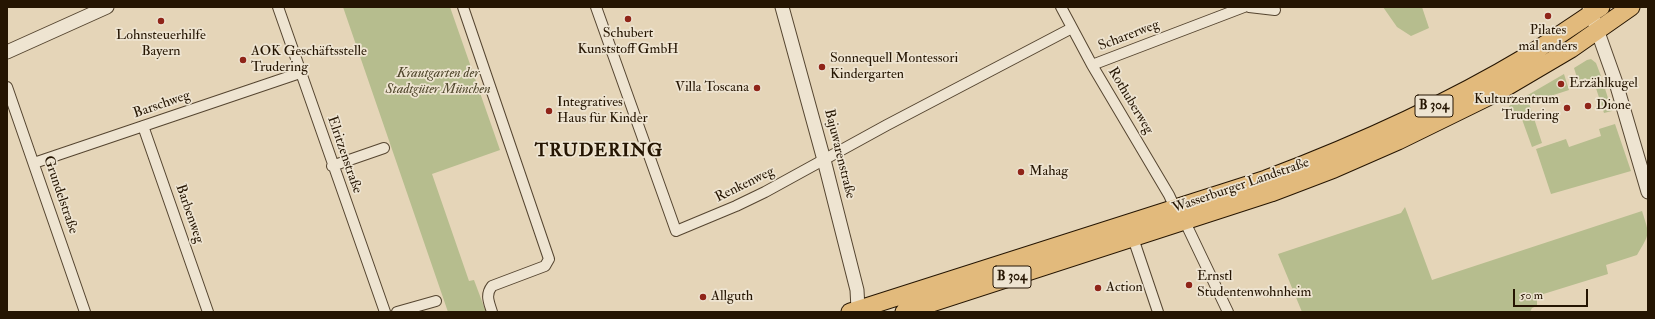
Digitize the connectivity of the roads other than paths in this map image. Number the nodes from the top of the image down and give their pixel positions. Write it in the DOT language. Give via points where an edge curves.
graph roads {
  1 [pos="107,7"];
  2 [pos="278,7"];
  3 [pos="462,7"];
  4 [pos="596,7"];
  5 [pos="782,7"];
  6 [pos="1061,7"];
  7 [pos="1244,7"];
  8 [pos="1249,7"];
  9 [pos="1631,7"];
  10 [pos="1594,9"];
  11 [pos="1275,10"];
  12 [pos="1072,28"];
  13 [pos="1597,31"];
  14 [pos="7,52"];
  15 [pos="1092,65"];
  16 [pos="300,73"];
  17 [pos="7,88"];
  18 [pos="144,126"];
  19 [pos="384,148"];
  20 [pos="824,160"];
  21 [pos="1644,162"];
  22 [pos="34,163"];
  23 [pos="332,166"];
  24 [pos="1648,192"];
  25 [pos="1180,215"];
  26 [pos="1133,238"];
  27 [pos="436,301"];
  28 [pos="854,311"];
  29 [pos="85,312"];
  30 [pos="208,312"];
  31 [pos="385,312"];
  32 [pos="397,312"];
  33 [pos="492,312"];
  34 [pos="904,312"];
  35 [pos="1158,312"];
  36 [pos="1228,312"];
  1 -- 14 [label="street"];
  2 -- 16 [label="street, Elritzenstraße"];
  3 -- 33 [label="street" via="549,259 545,266 492,286 488,291"];
  4 -- 20 [label="street, Renkenweg" via="676,231 742,203"];
  5 -- 20 [label="street, Bajuwarenstraße"];
  6 -- 12 [label="street, Rothuberweg"];
  7 -- 15 [label="street, Scharerweg"];
  8 -- 11 [label="street"];
  9 -- 13 [label="main road, Wasserburger Landstraße / B 304"];
  10 -- 13 [label="street"];
  10 -- 25 [label="main road, Wasserburger Landstraße / B 304" via="1526,56 1451,98 1332,154"];
  12 -- 15 [label="street, Rothuberweg"];
  12 -- 20 [label="street, Renkenweg"];
  13 -- 21 [label="street"];
  13 -- 25 [label="main road, Wasserburger Landstraße / B 304" via="1498,92 1398,141 1271,193"];
  15 -- 25 [label="street, Rothuberweg"];
  16 -- 18 [label="street, Barschweg"];
  16 -- 23 [label="street, Elritzenstraße"];
  17 -- 22 [label="street, Grundelstraße"];
  18 -- 22 [label="street, Barschweg"];
  18 -- 30 [label="street, Barbenweg"];
  19 -- 23 [label="street"];
  20 -- 28 [label="street, Bajuwarenstraße" via="857,290"];
  21 -- 24 [label="street"];
  22 -- 29 [label="street, Grundelstraße"];
  23 -- 31 [label="street, Elritzenstraße"];
  25 -- 26 [label="main road, Wasserburger Landstraße / B 304"];
  25 -- 28 [label="main road, Wasserburger Landstraße / B 304"];
  25 -- 36 [label="street, Rothuberweg"];
  26 -- 34 [label="main road, Wasserburger Landstraße / B 304"];
  26 -- 35 [label="street"];
  27 -- 32 [label="street"];
}
